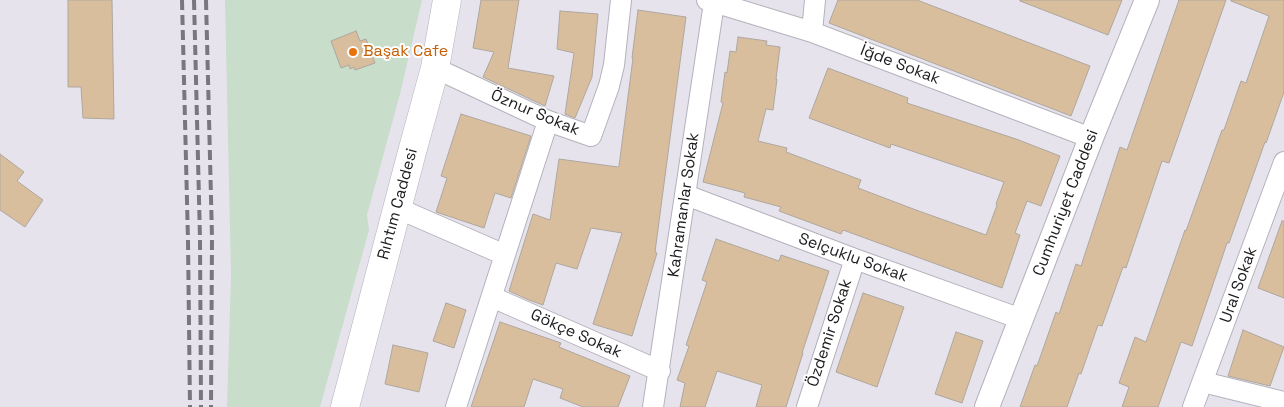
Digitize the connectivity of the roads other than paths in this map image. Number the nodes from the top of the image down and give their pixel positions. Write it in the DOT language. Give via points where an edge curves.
graph roads {
  1 [pos="431,0"];
  2 [pos="447,0"];
  3 [pos="621,0"];
  4 [pos="815,0"];
  5 [pos="1147,0"];
  6 [pos="711,2"];
  7 [pos="812,32"];
  8 [pos="435,68"];
  9 [pos="548,121"];
  10 [pos="1092,138"];
  11 [pos="1284,162"];
  12 [pos="686,195"];
  13 [pos="397,208"];
  14 [pos="505,256"];
  15 [pos="855,259"];
  16 [pos="492,297"];
  17 [pos="1021,319"];
  18 [pos="660,371"];
  19 [pos="1203,382"];
  20 [pos="1284,402"];
  21 [pos="332,407"];
  22 [pos="345,407"];
  23 [pos="456,407"];
  24 [pos="654,407"];
  25 [pos="807,407"];
  26 [pos="988,407"];
  27 [pos="1193,407"];
  1 -- 21 [label="main road, Rıhtım Caddesi" via="421,63"];
  2 -- 8 [label="main road, Rıhtım Caddesi"];
  3 -- 9 [label="street, Öznur Sokak" via="614,65 591,136"];
  4 -- 7 [label="street"];
  5 -- 10 [label="street, Cumhuriyet Caddesi"];
  6 -- 7 [label="street, İğde Sokak"];
  6 -- 12 [label="street, Kahramanlar Sokak"];
  7 -- 10 [label="street, İğde Sokak"];
  8 -- 9 [label="street, Öznur Sokak"];
  8 -- 13 [label="main road, Rıhtım Caddesi"];
  9 -- 14 [label="street"];
  10 -- 17 [label="street, Cumhuriyet Caddesi"];
  11 -- 19 [label="street, Ural Sokak"];
  12 -- 15 [label="street, Selçuklu Sokak"];
  12 -- 18 [label="street, Kahramanlar Sokak"];
  13 -- 14 [label="street"];
  13 -- 22 [label="main road, Rıhtım Caddesi"];
  14 -- 16 [label="street"];
  15 -- 17 [label="street, Selçuklu Sokak"];
  15 -- 25 [label="street, Özdemir Sokak"];
  16 -- 18 [label="street, Gökçe Sokak"];
  16 -- 23 [label="street"];
  17 -- 26 [label="street, Cumhuriyet Caddesi"];
  18 -- 24 [label="street, Kahramanlar Sokak"];
  19 -- 20 [label="street"];
  19 -- 27 [label="street, Ural Sokak"];
}
